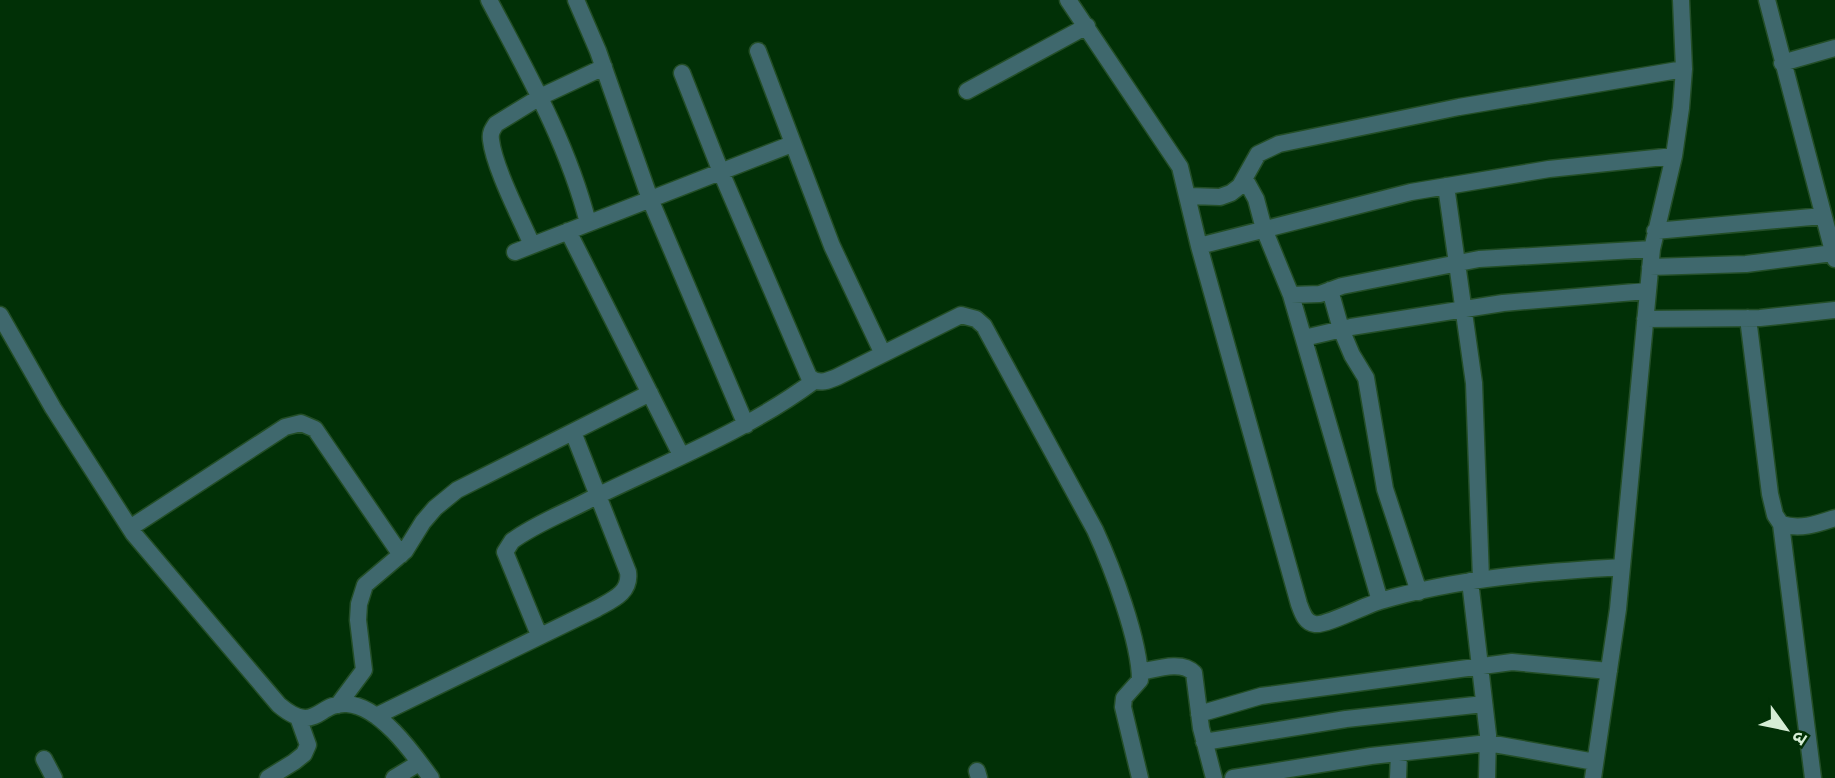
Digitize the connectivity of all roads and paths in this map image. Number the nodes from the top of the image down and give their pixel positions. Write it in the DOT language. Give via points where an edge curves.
graph roads {
  1 [pos="489,0"];
  2 [pos="576,0"];
  3 [pos="1068,0"];
  4 [pos="1681,0"];
  5 [pos="1767,0"];
  6 [pos="1087,26"];
  7 [pos="1835,48"];
  8 [pos="758,51"];
  9 [pos="1782,63"];
  10 [pos="604,67"];
  11 [pos="1684,69"];
  12 [pos="682,73"];
  13 [pos="967,91"];
  14 [pos="540,97"];
  15 [pos="792,144"];
  16 [pos="1674,156"];
  17 [pos="721,172"];
  18 [pos="1245,179"];
  19 [pos="1446,186"];
  20 [pos="1189,197"];
  21 [pos="650,199"];
  22 [pos="1823,216"];
  23 [pos="588,223"];
  24 [pos="1264,229"];
  25 [pos="568,231"];
  26 [pos="1655,231"];
  27 [pos="532,245"];
  28 [pos="1199,246"];
  29 [pos="1652,248"];
  30 [pos="514,251"];
  31 [pos="1834,256"];
  32 [pos="1457,263"];
  33 [pos="1650,267"];
  34 [pos="1331,290"];
  35 [pos="1647,292"];
  36 [pos="1292,295"];
  37 [pos="1464,310"];
  38 [pos="1835,310"];
  39 [pos="0,315"];
  40 [pos="1748,318"];
  41 [pos="1645,319"];
  42 [pos="1341,329"];
  43 [pos="1304,338"];
  44 [pos="883,354"];
  45 [pos="814,381"];
  46 [pos="650,393"];
  47 [pos="746,425"];
  48 [pos="573,432"];
  49 [pos="681,455"];
  50 [pos="598,496"];
  51 [pos="1835,518"];
  52 [pos="1781,524"];
  53 [pos="130,528"];
  54 [pos="401,555"];
  55 [pos="1622,567"];
  56 [pos="1476,580"];
  57 [pos="1419,592"];
  58 [pos="1380,601"];
  59 [pos="538,635"];
  60 [pos="1479,667"];
  61 [pos="1609,671"];
  62 [pos="1140,672"];
  63 [pos="1484,704"];
  64 [pos="338,705"];
  65 [pos="1199,715"];
  66 [pos="376,716"];
  67 [pos="298,717"];
  68 [pos="1204,742"];
  69 [pos="1488,743"];
  70 [pos="1399,753"];
  71 [pos="44,759"];
  72 [pos="419,763"];
  73 [pos="1594,770"];
  74 [pos="1317,771"];
  75 [pos="1269,775"];
  76 [pos="54,778"];
  77 [pos="268,778"];
  78 [pos="394,778"];
  79 [pos="431,778"];
  80 [pos="1140,778"];
  81 [pos="1214,778"];
  82 [pos="1233,778"];
  83 [pos="1398,778"];
  84 [pos="1487,778"];
  85 [pos="1812,778"];
  1 -- 14 [label="street"];
  2 -- 10 [label="street"];
  3 -- 6 [label="street"];
  4 -- 11 [label="street"];
  5 -- 9 [label="street"];
  6 -- 13 [label="street"];
  6 -- 20 [label="street" via="1180,167"];
  7 -- 9 [label="street"];
  8 -- 15 [label="street"];
  9 -- 22 [label="street"];
  10 -- 14 [label="street"];
  10 -- 21 [label="street"];
  11 -- 16 [label="street"];
  11 -- 18 [label="street" via="1459,107 1279,144 1258,154"];
  12 -- 17 [label="street"];
  14 -- 23 [label="street"];
  14 -- 27 [label="street" via="496,124 491,137"];
  15 -- 17 [label="street"];
  15 -- 44 [label="street" via="831,246"];
  16 -- 19 [label="street"];
  16 -- 26 [label="street"];
  17 -- 21 [label="street"];
  17 -- 45 [label="street"];
  18 -- 20 [label="street" via="1220,197"];
  18 -- 24 [label="street"];
  19 -- 24 [label="street"];
  19 -- 32 [label="street"];
  20 -- 28 [label="street"];
  21 -- 23 [label="street"];
  21 -- 47 [label="street"];
  22 -- 26 [label="street"];
  22 -- 31 [label="street"];
  23 -- 25 [label="street"];
  24 -- 28 [label="street"];
  24 -- 36 [label="street"];
  25 -- 27 [label="street"];
  25 -- 46 [label="street"];
  26 -- 29 [label="street"];
  27 -- 30 [label="street"];
  28 -- 58 [label="street" via="1302,614 1315,624 1325,623"];
  29 -- 32 [label="street"];
  29 -- 33 [label="street"];
  31 -- 33 [label="street"];
  32 -- 34 [label="street"];
  32 -- 37 [label="street"];
  33 -- 35 [label="street"];
  34 -- 36 [label="street"];
  34 -- 42 [label="street"];
  35 -- 37 [label="street"];
  35 -- 41 [label="street"];
  36 -- 43 [label="street"];
  37 -- 42 [label="street"];
  37 -- 56 [label="street" via="1474,383"];
  38 -- 40 [label="street"];
  39 -- 53 [label="street"];
  40 -- 41 [label="street"];
  40 -- 52 [label="street" via="1770,494"];
  41 -- 55 [label="street"];
  42 -- 43 [label="street"];
  42 -- 57 [label="street" via="1366,378 1385,489"];
  43 -- 58 [label="street"];
  44 -- 45 [label="street" via="837,377"];
  44 -- 62 [label="street" via="961,315 984,326 1102,546"];
  45 -- 47 [label="street"];
  46 -- 48 [label="street"];
  46 -- 49 [label="street"];
  47 -- 49 [label="street"];
  48 -- 50 [label="street"];
  48 -- 54 [label="street" via="457,489 423,522"];
  49 -- 50 [label="street"];
  50 -- 59 [label="street" via="629,582 611,600"];
  50 -- 59 [label="street" via="521,534 507,546 508,562"];
  51 -- 52 [label="street" via="1793,528"];
  52 -- 85 [label="street"];
  53 -- 54 [label="street" via="285,427 301,423 314,429"];
  53 -- 67 [label="street" via="271,697"];
  54 -- 64 [label="street" via="365,585 358,620 364,670"];
  55 -- 56 [label="street"];
  55 -- 61 [label="street"];
  56 -- 57 [label="street"];
  56 -- 60 [label="street"];
  57 -- 58 [label="street"];
  59 -- 66 [label="street"];
  60 -- 61 [label="street" via="1524,662"];
  60 -- 63 [label="street"];
  60 -- 65 [label="street" via="1261,695"];
  61 -- 73 [label="street"];
  62 -- 65 [label="street" via="1180,666 1191,669"];
  62 -- 80 [label="street" via="1123,707"];
  63 -- 68 [label="street" via="1369,716"];
  63 -- 69 [label="street"];
  64 -- 66 [label="street" via="355,705"];
  64 -- 67 [label="street" via="317,717"];
  65 -- 68 [label="street"];
  66 -- 72 [label="street"];
  67 -- 77 [label="street" via="308,745 304,754"];
  68 -- 81 [label="street"];
  69 -- 70 [label="street"];
  69 -- 73 [label="street"];
  69 -- 84 [label="street"];
  70 -- 74 [label="street"];
  70 -- 83 [label="street"];
  71 -- 76 [label="street"];
  72 -- 78 [label="street"];
  72 -- 79 [label="street"];
  74 -- 75 [label="street"];
  75 -- 82 [label="street"];
}
